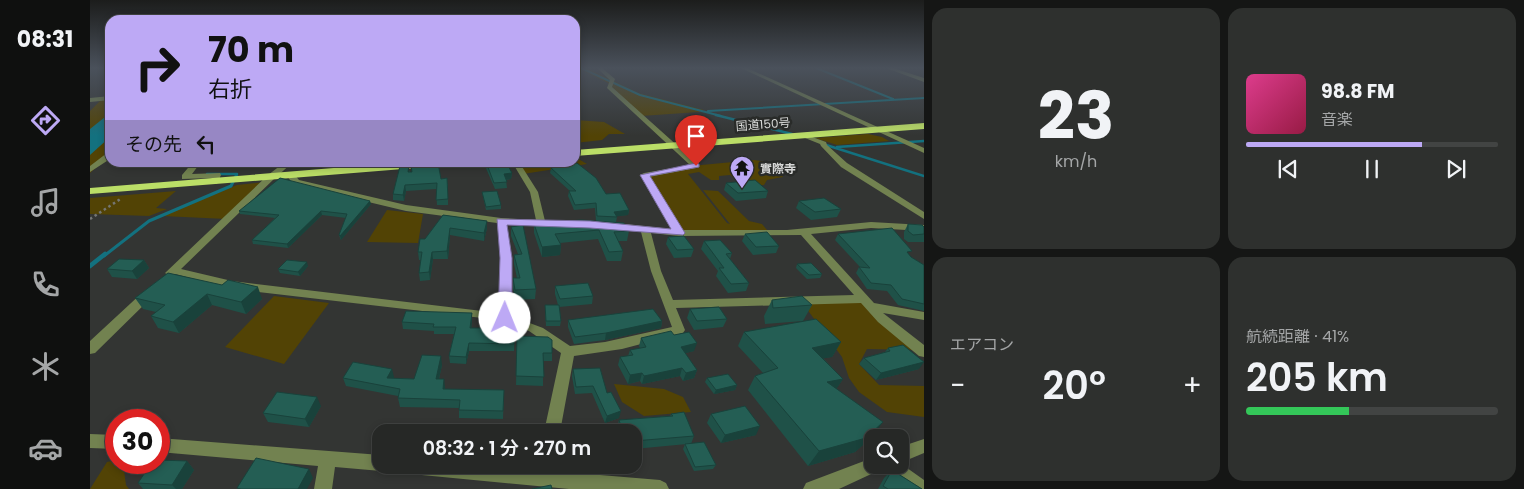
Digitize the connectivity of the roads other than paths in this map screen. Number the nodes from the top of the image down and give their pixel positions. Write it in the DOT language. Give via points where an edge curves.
graph roads {
  1 [pos="614,91"];
  2 [pos="792,91"];
  3 [pos="105,99"];
  4 [pos="90,100"];
  5 [pos="924,126"];
  6 [pos="875,129"];
  7 [pos="802,135"];
  8 [pos="673,145"];
  9 [pos="924,152"];
  10 [pos="580,153"];
  11 [pos="105,159"];
  12 [pos="194,167"];
  13 [pos="283,167"];
  14 [pos="395,167"];
  15 [pos="518,167"];
  16 [pos="90,170"];
  17 [pos="291,176"];
  18 [pos="270,177"];
  19 [pos="214,182"];
  20 [pos="90,191"];
  21 [pos="924,216"];
  22 [pos="501,221"];
  23 [pos="541,223"];
  24 [pos="570,224"];
  25 [pos="608,226"];
  26 [pos="924,228"];
  27 [pos="646,229"];
  28 [pos="804,232"];
  29 [pos="679,233"];
  30 [pos="173,270"];
  31 [pos="867,302"];
  32 [pos="669,304"];
  33 [pos="924,316"];
  34 [pos="505,318"];
  35 [pos="90,349"];
  36 [pos="568,351"];
  37 [pos="924,352"];
  38 [pos="554,424"];
  39 [pos="90,441"];
  40 [pos="105,442"];
  41 [pos="170,446"];
  42 [pos="924,446"];
  43 [pos="909,452"];
  44 [pos="328,458"];
  45 [pos="372,462"];
  46 [pos="864,470"];
  47 [pos="558,474"];
  48 [pos="901,474"];
  49 [pos="323,489"];
  50 [pos="660,489"];
  51 [pos="812,489"];
  52 [pos="922,489"];
  1 -- 8 [label="street"];
  2 -- 6 [label="street"];
  3 -- 4 [label="street"];
  5 -- 6 [label="highway, 国道150号"];
  6 -- 7 [label="highway, 国道150号"];
  6 -- 9 [label="street"];
  7 -- 8 [label="highway, 国道150号"];
  7 -- 21 [label="street" via="824,143 822,145 844,165"];
  8 -- 10 [label="highway, 国道150号"];
  8 -- 29 [label="street" via="696,166 644,175"];
  11 -- 16 [label="street"];
  12 -- 19 [label="street" via="185,177 216,175"];
  13 -- 18 [label="street"];
  14 -- 17 [label="highway"];
  15 -- 23 [label="street" via="534,192"];
  17 -- 18 [label="highway"];
  17 -- 22 [label="street" via="296,182 406,208"];
  18 -- 19 [label="highway"];
  18 -- 30 [label="street"];
  19 -- 20 [label="highway"];
  22 -- 23 [label="street"];
  22 -- 34 [label="street" via="506,258"];
  23 -- 24 [label="street"];
  25 -- 27 [label="street"];
  26 -- 28 [label="street" via="871,225"];
  27 -- 29 [label="street"];
  27 -- 32 [label="street" via="656,271"];
  28 -- 29 [label="street"];
  28 -- 31 [label="street"];
  30 -- 34 [label="street" via="232,285"];
  30 -- 35 [label="street"];
  31 -- 32 [label="street"];
  31 -- 33 [label="street"];
  31 -- 37 [label="street" via="882,319"];
  32 -- 36 [label="street" via="679,330 647,339"];
  34 -- 36 [label="street" via="539,331"];
  36 -- 38 [label="street"];
  39 -- 40 [label="street"];
  41 -- 44 [label="street"];
  42 -- 43 [label="street"];
  44 -- 45 [label="street"];
  44 -- 49 [label="street"];
  46 -- 51 [label="street"];
  47 -- 50 [label="street"];
  48 -- 52 [label="street"];
}
